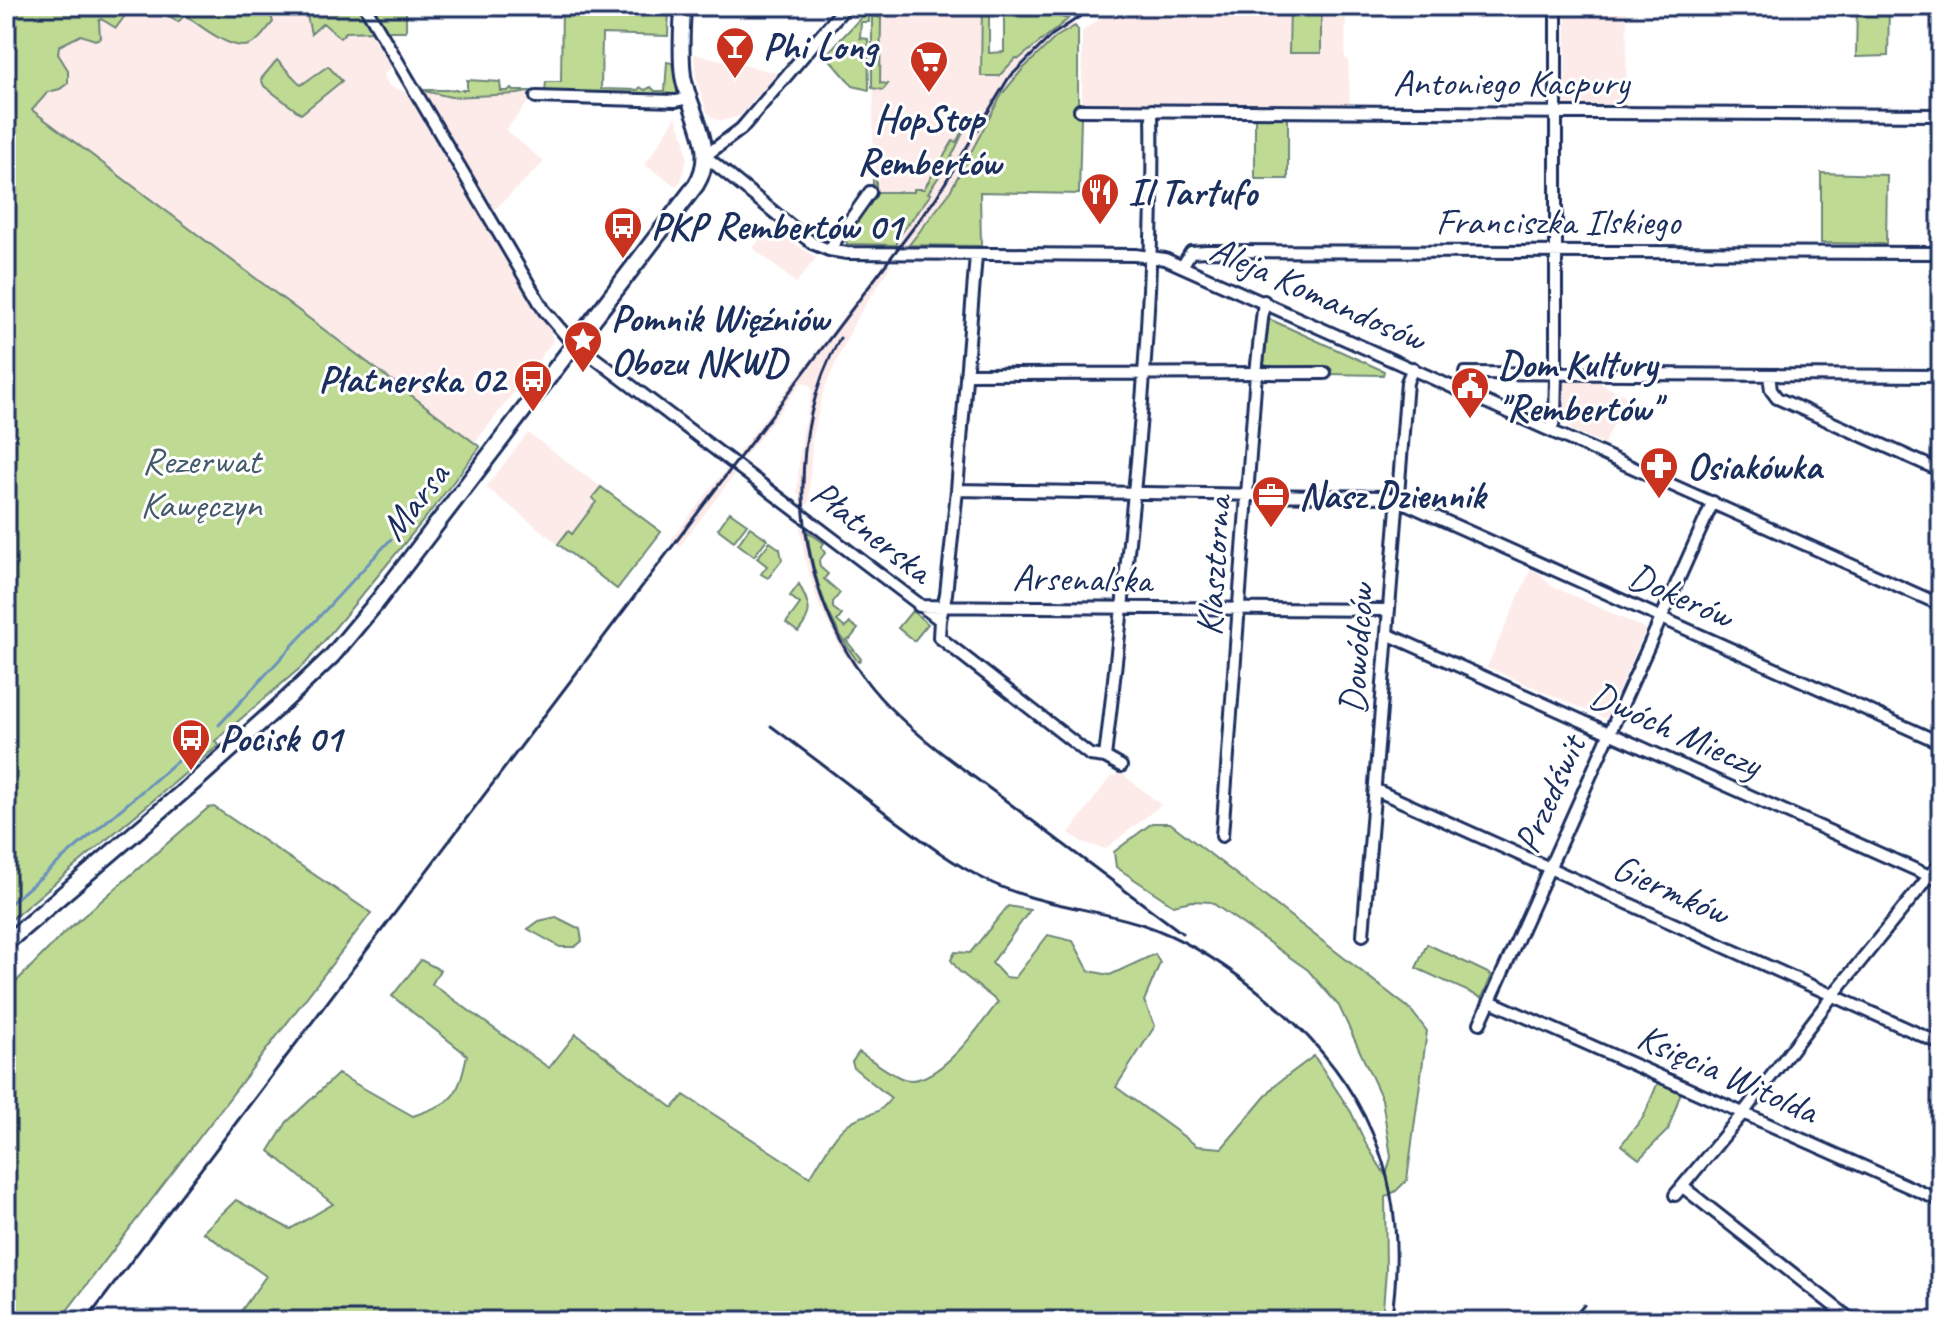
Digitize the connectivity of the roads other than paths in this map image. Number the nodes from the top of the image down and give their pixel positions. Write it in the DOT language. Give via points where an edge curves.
graph roads {
  1 [pos="365,6"];
  2 [pos="683,6"];
  3 [pos="846,6"];
  4 [pos="1556,6"];
  5 [pos="536,97"];
  6 [pos="689,98"];
  7 [pos="1080,110"];
  8 [pos="1152,110"];
  9 [pos="1555,112"];
  10 [pos="1941,115"];
  11 [pos="705,156"];
  12 [pos="870,192"];
  13 [pos="829,250"];
  14 [pos="1555,251"];
  15 [pos="1941,253"];
  16 [pos="976,255"];
  17 [pos="1150,257"];
  18 [pos="1183,265"];
  19 [pos="1264,301"];
  20 [pos="574,344"];
  21 [pos="1413,368"];
  22 [pos="1143,373"];
  23 [pos="1256,373"];
  24 [pos="1325,373"];
  25 [pos="1465,373"];
  26 [pos="966,374"];
  27 [pos="1556,374"];
  28 [pos="1769,375"];
  29 [pos="1941,376"];
  30 [pos="1551,430"];
  31 [pos="1941,471"];
  32 [pos="957,490"];
  33 [pos="1132,492"];
  34 [pos="1248,494"];
  35 [pos="1398,500"];
  36 [pos="1713,502"];
  37 [pos="944,605"];
  38 [pos="1941,605"];
  39 [pos="919,606"];
  40 [pos="1122,608"];
  41 [pos="1239,609"];
  42 [pos="1389,610"];
  43 [pos="1660,618"];
  44 [pos="940,620"];
  45 [pos="1387,634"];
  46 [pos="1608,732"];
  47 [pos="1941,743"];
  48 [pos="1105,757"];
  49 [pos="1121,766"];
  50 [pos="1376,790"];
  51 [pos="1222,836"];
  52 [pos="1941,862"];
  53 [pos="1549,867"];
  54 [pos="1929,876"];
  55 [pos="1941,881"];
  56 [pos="1363,935"];
  57 [pos="6,943"];
  58 [pos="1833,995"];
  59 [pos="1490,1001"];
  60 [pos="1480,1023"];
  61 [pos="1941,1044"];
  62 [pos="1744,1112"];
  63 [pos="1941,1201"];
  64 [pos="1853,1321"];
  1 -- 20 [label="street, Płatnerska" via="544,310"];
  2 -- 6 [label="main road" via="681,60"];
  3 -- 11 [label="street" via="741,129"];
  4 -- 9 [label="street"];
  5 -- 6 [label="street"];
  6 -- 11 [label="main road"];
  7 -- 8 [label="street, Antoniego Kacpury"];
  8 -- 9 [label="street, Antoniego Kacpury"];
  8 -- 17 [label="street"];
  9 -- 10 [label="street, Antoniego Kacpury"];
  9 -- 14 [label="street"];
  11 -- 13 [label="street" via="798,233"];
  11 -- 20 [label="main road, Marsa" via="696,185"];
  12 -- 13 [label="street"];
  13 -- 16 [label="street"];
  14 -- 15 [label="street, Franciszka Ilskiego"];
  14 -- 18 [label="street, Franciszka Ilskiego" via="1194,251"];
  14 -- 27 [label="street"];
  16 -- 17 [label="street"];
  16 -- 26 [label="street"];
  17 -- 18 [label="street, Aleja Komandosów"];
  17 -- 22 [label="street"];
  18 -- 19 [label="street, Aleja Komandosów"];
  19 -- 21 [label="street, Aleja Komandosów"];
  19 -- 23 [label="street, Klasztorna"];
  20 -- 39 [label="street, Płatnerska"];
  20 -- 57 [label="main road, Marsa" via="332,656"];
  21 -- 30 [label="street, Aleja Komandosów"];
  21 -- 35 [label="street, Dowódców" via="1407,382"];
  22 -- 23 [label="street"];
  22 -- 26 [label="street"];
  22 -- 33 [label="street"];
  23 -- 24 [label="street"];
  23 -- 34 [label="street, Klasztorna"];
  25 -- 27 [label="street"];
  26 -- 32 [label="street"];
  27 -- 28 [label="street"];
  27 -- 30 [label="street"];
  28 -- 29 [label="street"];
  28 -- 31 [label="street" via="1777,398"];
  30 -- 36 [label="street, Aleja Komandosów"];
  32 -- 33 [label="street, Dokerów"];
  32 -- 37 [label="street"];
  33 -- 34 [label="street, Dokerów"];
  33 -- 40 [label="street"];
  34 -- 35 [label="street, Dokerów"];
  34 -- 41 [label="street, Klasztorna"];
  35 -- 42 [label="street, Dowódców"];
  35 -- 43 [label="street, Dokerów"];
  36 -- 38 [label="street, Aleja Komandosów"];
  36 -- 43 [label="street, Przedświt"];
  37 -- 39 [label="street, Arsenalska"];
  37 -- 40 [label="street, Arsenalska"];
  37 -- 44 [label="street"];
  39 -- 44 [label="street, Płatnerska"];
  40 -- 41 [label="street, Arsenalska"];
  40 -- 48 [label="street"];
  41 -- 42 [label="street, Arsenalska"];
  41 -- 51 [label="street, Klasztorna"];
  42 -- 45 [label="street, Dowódców"];
  43 -- 46 [label="street, Przedświt"];
  43 -- 47 [label="street, Dokerów"];
  44 -- 48 [label="street, Płatnerska" via="940,639 1090,755"];
  45 -- 46 [label="street, Dwóch Mieczy"];
  45 -- 50 [label="street, Dowódców"];
  46 -- 53 [label="street, Przedświt"];
  46 -- 54 [label="street, Dwóch Mieczy"];
  48 -- 49 [label="street, Płatnerska"];
  50 -- 53 [label="street, Giermków"];
  50 -- 56 [label="street, Dowódców"];
  52 -- 54 [label="street"];
  53 -- 58 [label="street, Giermków"];
  53 -- 59 [label="street, Przedświt"];
  54 -- 55 [label="street, Dwóch Mieczy"];
  54 -- 58 [label="street"];
  58 -- 61 [label="street, Giermków"];
  58 -- 62 [label="street"];
  59 -- 60 [label="street, Przedświt"];
  59 -- 62 [label="street, Księcia Witolda"];
  62 -- 63 [label="street, Księcia Witolda"];
  62 -- 64 [label="street" via="1679,1191"];
}
